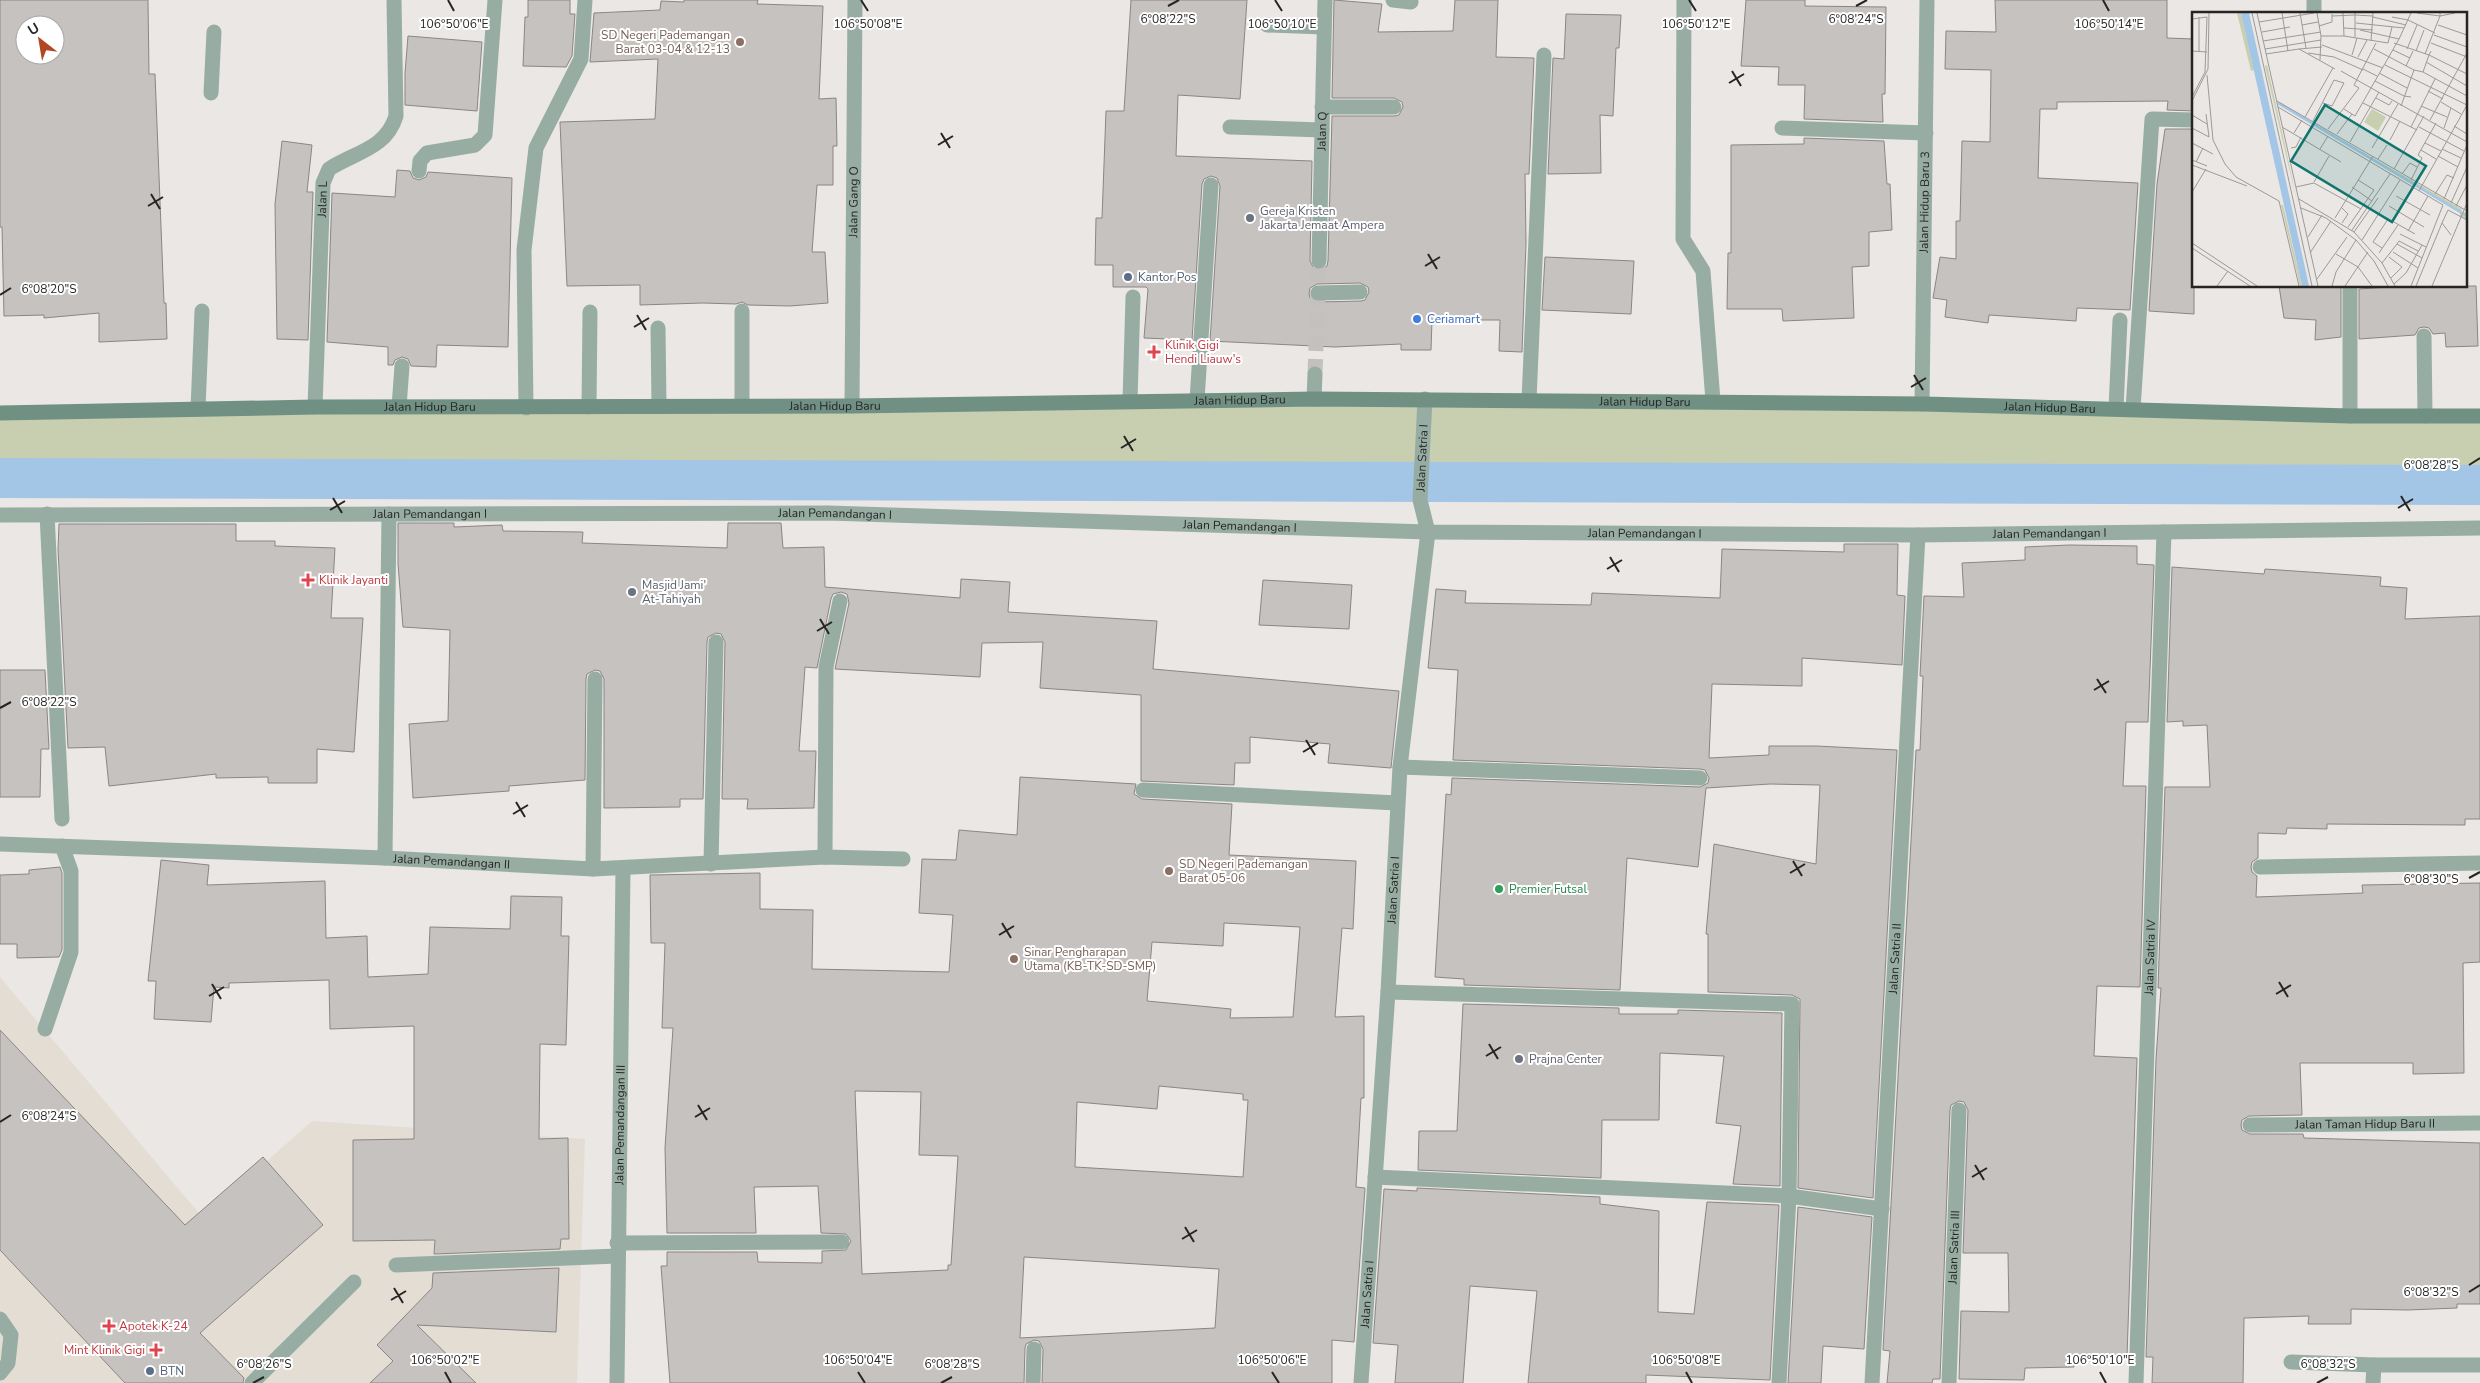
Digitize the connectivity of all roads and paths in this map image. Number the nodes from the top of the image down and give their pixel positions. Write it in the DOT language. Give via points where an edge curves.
graph roads {
  1 [pos="394,0"];
  2 [pos="495,0"];
  3 [pos="585,0"];
  4 [pos="855,0"];
  5 [pos="1325,0"];
  6 [pos="1393,0"];
  7 [pos="1684,0"];
  8 [pos="1927,0"];
  9 [pos="1411,2"];
  10 [pos="1267,25"];
  11 [pos="1324,27"];
  12 [pos="214,32"];
  13 [pos="1544,55"];
  14 [pos="211,93"];
  15 [pos="1322,107"];
  16 [pos="1394,107"];
  17 [pos="2192,120"];
  18 [pos="1230,127"];
  19 [pos="1782,128"];
  20 [pos="1322,130"];
  21 [pos="1926,132"];
  22 [pos="419,171"];
  23 [pos="1211,185"];
  24 [pos="1319,261"];
  25 [pos="2350,288"];
  26 [pos="1360,292"];
  27 [pos="1318,293"];
  28 [pos="1133,297"];
  29 [pos="202,311"];
  30 [pos="742,311"];
  31 [pos="590,312"];
  32 [pos="2120,320"];
  33 [pos="658,328"];
  34 [pos="2424,336"];
  35 [pos="402,366"];
  36 [pos="1316,374"];
  37 [pos="1314,399"];
  38 [pos="1197,400"];
  39 [pos="1529,400"];
  40 [pos="1130,401"];
  41 [pos="1713,401"];
  42 [pos="1425,403"];
  43 [pos="1922,404"];
  44 [pos="659,406"];
  45 [pos="742,406"];
  46 [pos="852,406"];
  47 [pos="315,407"];
  48 [pos="399,407"];
  49 [pos="589,407"];
  50 [pos="526,408"];
  51 [pos="2116,408"];
  52 [pos="198,409"];
  53 [pos="2133,409"];
  54 [pos="0,413"];
  55 [pos="2350,416"];
  56 [pos="2425,416"];
  57 [pos="2480,416"];
  58 [pos="47,514"];
  59 [pos="389,514"];
  60 [pos="0,515"];
  61 [pos="2480,528"];
  62 [pos="1428,532"];
  63 [pos="2164,532"];
  64 [pos="1918,535"];
  65 [pos="840,601"];
  66 [pos="716,642"];
  67 [pos="595,679"];
  68 [pos="1400,767"];
  69 [pos="1700,778"];
  70 [pos="1143,790"];
  71 [pos="1397,802"];
  72 [pos="62,819"];
  73 [pos="0,844"];
  74 [pos="62,846"];
  75 [pos="825,857"];
  76 [pos="385,858"];
  77 [pos="903,859"];
  78 [pos="711,864"];
  79 [pos="2480,864"];
  80 [pos="2260,867"];
  81 [pos="623,868"];
  82 [pos="593,870"];
  83 [pos="1388,992"];
  84 [pos="45,1029"];
  85 [pos="1959,1110"];
  86 [pos="2480,1123"];
  87 [pos="2250,1125"];
  88 [pos="1374,1177"];
  89 [pos="1789,1196"];
  90 [pos="1882,1209"];
  91 [pos="842,1242"];
  92 [pos="617,1250"];
  93 [pos="396,1266"];
  94 [pos="354,1282"];
  95 [pos="0,1319"];
  96 [pos="1034,1348"];
  97 [pos="2291,1362"];
  98 [pos="2374,1365"];
  99 [pos="2480,1365"];
  100 [pos="0,1373"];
  101 [pos="252,1383"];
  102 [pos="617,1383"];
  103 [pos="1033,1383"];
  104 [pos="1361,1383"];
  105 [pos="1779,1383"];
  106 [pos="1872,1383"];
  107 [pos="1950,1383"];
  108 [pos="2136,1383"];
  109 [pos="2373,1383"];
  1 -- 47 [label="street, Jalan L" via="396,116 392,129 381,142 329,169 323,183"];
  2 -- 22 [label="street" via="485,135 475,145 426,153 420,161"];
  3 -- 50 [label="street" via="581,59 536,148 524,250"];
  4 -- 46 [label="street, Jalan Gang O"];
  5 -- 11 [label="street, Jalan Q"];
  6 -- 9 [label="street"];
  7 -- 41 [label="street" via="1683,239 1703,271"];
  8 -- 21 [label="street, Jalan Hidup Baru 3"];
  10 -- 11 [label="street"];
  11 -- 15 [label="street, Jalan Q"];
  12 -- 14 [label="street"];
  13 -- 39 [label="street"];
  15 -- 16 [label="street"];
  15 -- 20 [label="street, Jalan Q"];
  17 -- 53 [label="street" via="2152,119"];
  18 -- 20 [label="street"];
  19 -- 21 [label="street"];
  20 -- 24 [label="street, Jalan Q"];
  21 -- 43 [label="street, Jalan Hidup Baru 3"];
  23 -- 38 [label="street"];
  25 -- 55 [label="street"];
  26 -- 27 [label="street"];
  28 -- 40 [label="street"];
  29 -- 52 [label="street"];
  30 -- 45 [label="street"];
  31 -- 49 [label="street"];
  32 -- 51 [label="street"];
  33 -- 44 [label="street"];
  34 -- 56 [label="street"];
  35 -- 48 [label="street"];
  36 -- 37 [label="street"];
  37 -- 38 [label="street, Jalan Hidup Baru"];
  37 -- 42 [label="street, Jalan Hidup Baru"];
  38 -- 40 [label="street, Jalan Hidup Baru"];
  39 -- 41 [label="street, Jalan Hidup Baru"];
  39 -- 42 [label="street, Jalan Hidup Baru"];
  40 -- 46 [label="street, Jalan Hidup Baru"];
  41 -- 43 [label="street, Jalan Hidup Baru"];
  42 -- 62 [label="street, Jalan Satria I" via="1420,500"];
  43 -- 51 [label="street, Jalan Hidup Baru"];
  44 -- 45 [label="street, Jalan Hidup Baru"];
  44 -- 49 [label="street, Jalan Hidup Baru"];
  45 -- 46 [label="street, Jalan Hidup Baru"];
  47 -- 48 [label="street, Jalan Hidup Baru"];
  47 -- 52 [label="street, Jalan Hidup Baru"];
  48 -- 50 [label="street, Jalan Hidup Baru"];
  49 -- 50 [label="street, Jalan Hidup Baru"];
  51 -- 53 [label="street, Jalan Hidup Baru"];
  52 -- 54 [label="street, Jalan Hidup Baru"];
  53 -- 55 [label="street, Jalan Hidup Baru"];
  55 -- 56 [label="street, Jalan Hidup Baru"];
  56 -- 57 [label="street, Jalan Hidup Baru"];
  58 -- 59 [label="street, Jalan Pemandangan I"];
  58 -- 60 [label="street, Jalan Pemandangan I"];
  58 -- 72 [label="street"];
  59 -- 62 [label="street, Jalan Pemandangan I" via="828,513"];
  59 -- 76 [label="street"];
  61 -- 63 [label="street, Jalan Pemandangan I"];
  62 -- 64 [label="street, Jalan Pemandangan I"];
  62 -- 68 [label="street, Jalan Satria I"];
  63 -- 64 [label="street, Jalan Pemandangan I"];
  63 -- 108 [label="street, Jalan Satria IV"];
  64 -- 90 [label="street, Jalan Satria II"];
  65 -- 75 [label="street" via="826,667"];
  66 -- 78 [label="street"];
  67 -- 82 [label="street"];
  68 -- 69 [label="street"];
  68 -- 71 [label="street, Jalan Satria I"];
  70 -- 71 [label="street"];
  71 -- 83 [label="street, Jalan Satria I"];
  73 -- 74 [label="street, Jalan Pemandangan II"];
  74 -- 76 [label="street, Jalan Pemandangan II"];
  74 -- 84 [label="street" via="71,871 71,952"];
  75 -- 77 [label="street, Jalan Pemandangan II"];
  75 -- 78 [label="street, Jalan Pemandangan II"];
  76 -- 82 [label="street, Jalan Pemandangan II"];
  78 -- 81 [label="street, Jalan Pemandangan II"];
  79 -- 80 [label="street"];
  81 -- 82 [label="street, Jalan Pemandangan II"];
  81 -- 92 [label="street, Jalan Pemandangan III"];
  83 -- 88 [label="street, Jalan Satria I"];
  83 -- 89 [label="street" via="1792,1004"];
  85 -- 107 [label="street, Jalan Satria III"];
  86 -- 87 [label="street, Jalan Taman Hidup Baru II"];
  88 -- 89 [label="street"];
  88 -- 104 [label="street, Jalan Satria I"];
  89 -- 90 [label="street"];
  89 -- 105 [label="street"];
  90 -- 106 [label="street, Jalan Satria II"];
  91 -- 92 [label="street"];
  92 -- 93 [label="street"];
  92 -- 102 [label="street, Jalan Pemandangan III"];
  94 -- 101 [label="street"];
  95 -- 100 [label="street" via="11,1335 8,1363"];
  96 -- 103 [label="street"];
  97 -- 98 [label="street"];
  98 -- 99 [label="street"];
  98 -- 109 [label="street"];
}
